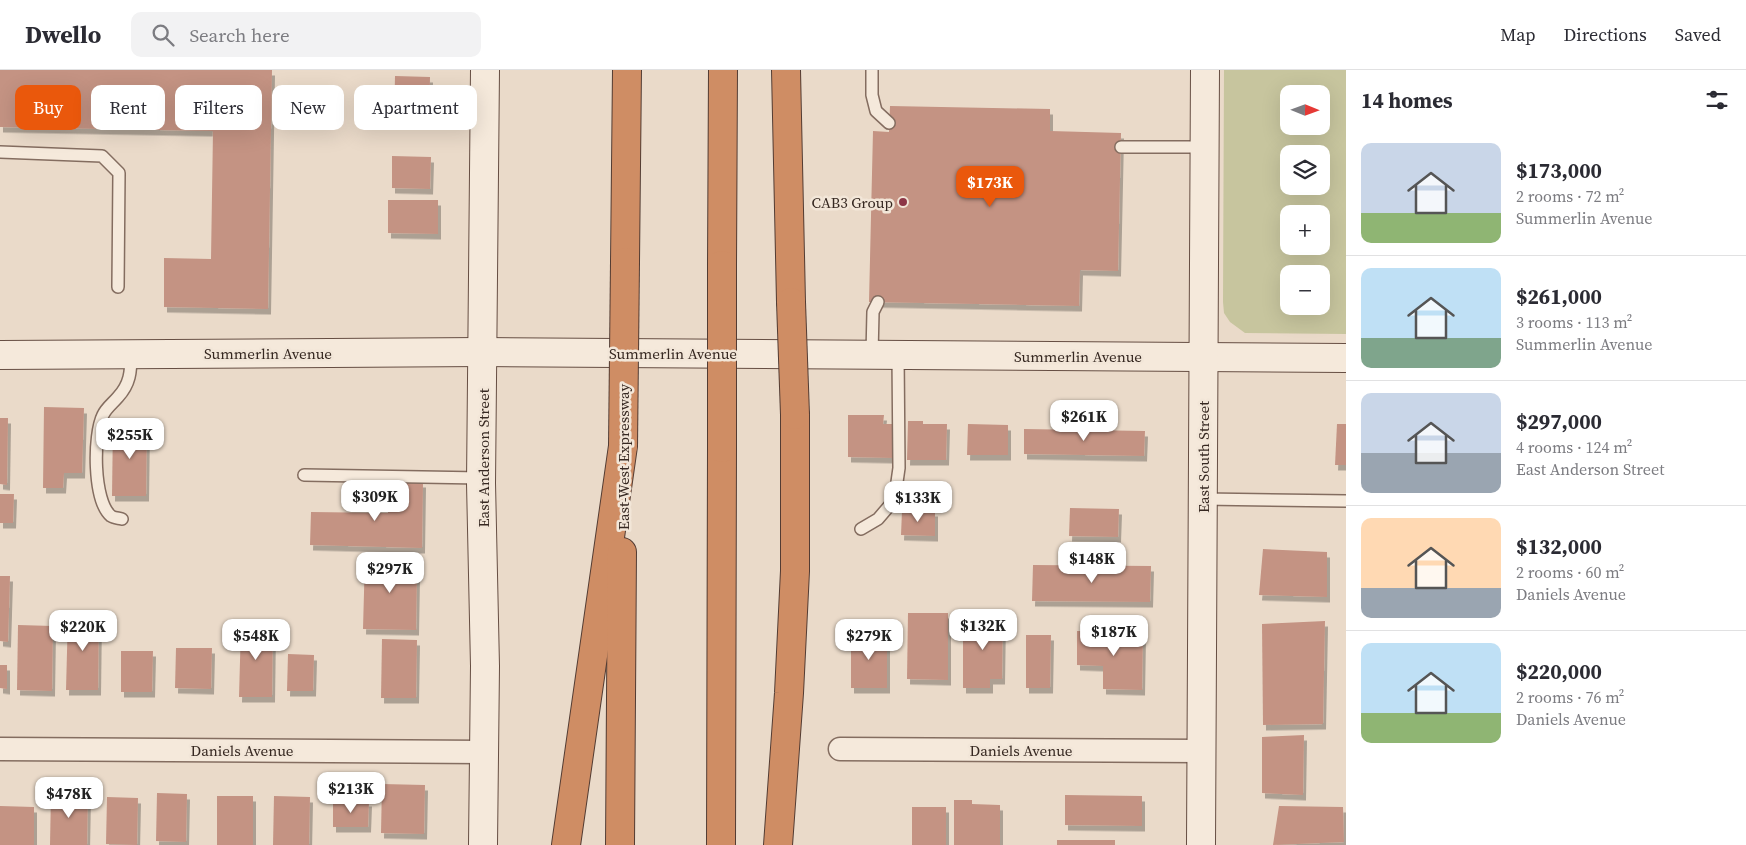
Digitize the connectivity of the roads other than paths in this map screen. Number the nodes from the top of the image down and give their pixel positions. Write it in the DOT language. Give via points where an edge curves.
graph roads {
  1 [pos="485,70"];
  2 [pos="627,70"];
  3 [pos="723,70"];
  4 [pos="786,70"];
  5 [pos="872,70"];
  6 [pos="1205,70"];
  7 [pos="890,123"];
  8 [pos="1121,147"];
  9 [pos="1206,148"];
  10 [pos="0,152"];
  11 [pos="118,287"];
  12 [pos="876,307"];
  13 [pos="482,352"];
  14 [pos="131,354"];
  15 [pos="885,354"];
  16 [pos="0,356"];
  17 [pos="1204,357"];
  18 [pos="1346,358"];
  19 [pos="623,446"];
  20 [pos="304,475"];
  21 [pos="481,478"];
  22 [pos="1202,499"];
  23 [pos="1346,501"];
  24 [pos="122,518"];
  25 [pos="861,529"];
  26 [pos="0,749"];
  27 [pos="840,749"];
  28 [pos="1201,751"];
  29 [pos="484,752"];
  30 [pos="483,845"];
  31 [pos="566,845"];
  32 [pos="620,845"];
  33 [pos="721,845"];
  34 [pos="778,845"];
  35 [pos="1201,845"];
  1 -- 13 [label="main road, East Anderson Street"];
  2 -- 19 [label="highway, East-West Expressway, bridge"];
  3 -- 33 [label="highway, bridge"];
  4 -- 34 [label="highway, bridge" via="795,571"];
  5 -- 7 [label="lane" via="876,111"];
  6 -- 9 [label="main road, East South Street"];
  8 -- 9 [label="lane"];
  9 -- 17 [label="main road, East South Street"];
  10 -- 11 [label="lane" via="102,156 119,173"];
  12 -- 15 [label="lane"];
  13 -- 14 [label="main road, Summerlin Avenue"];
  13 -- 15 [label="main road, Summerlin Avenue"];
  13 -- 21 [label="main road, East Anderson Street"];
  14 -- 16 [label="main road, Summerlin Avenue"];
  14 -- 24 [label="lane" via="131,372 126,389 103,415 96,439 101,493 107,511 113,517"];
  15 -- 17 [label="main road, Summerlin Avenue"];
  15 -- 25 [label="lane" via="899,468 890,505 878,519"];
  17 -- 18 [label="main road, Summerlin Avenue"];
  17 -- 22 [label="main road, East South Street"];
  19 -- 31 [label="highway"];
  19 -- 32 [label="highway, East-West Expressway"];
  20 -- 21 [label="lane"];
  21 -- 29 [label="main road, East Anderson Street"];
  22 -- 23 [label="lane"];
  22 -- 28 [label="main road, East South Street"];
  26 -- 29 [label="street, Daniels Avenue"];
  27 -- 28 [label="street, Daniels Avenue"];
  28 -- 35 [label="main road, East South Street"];
  29 -- 30 [label="main road, East Anderson Street"];
}
